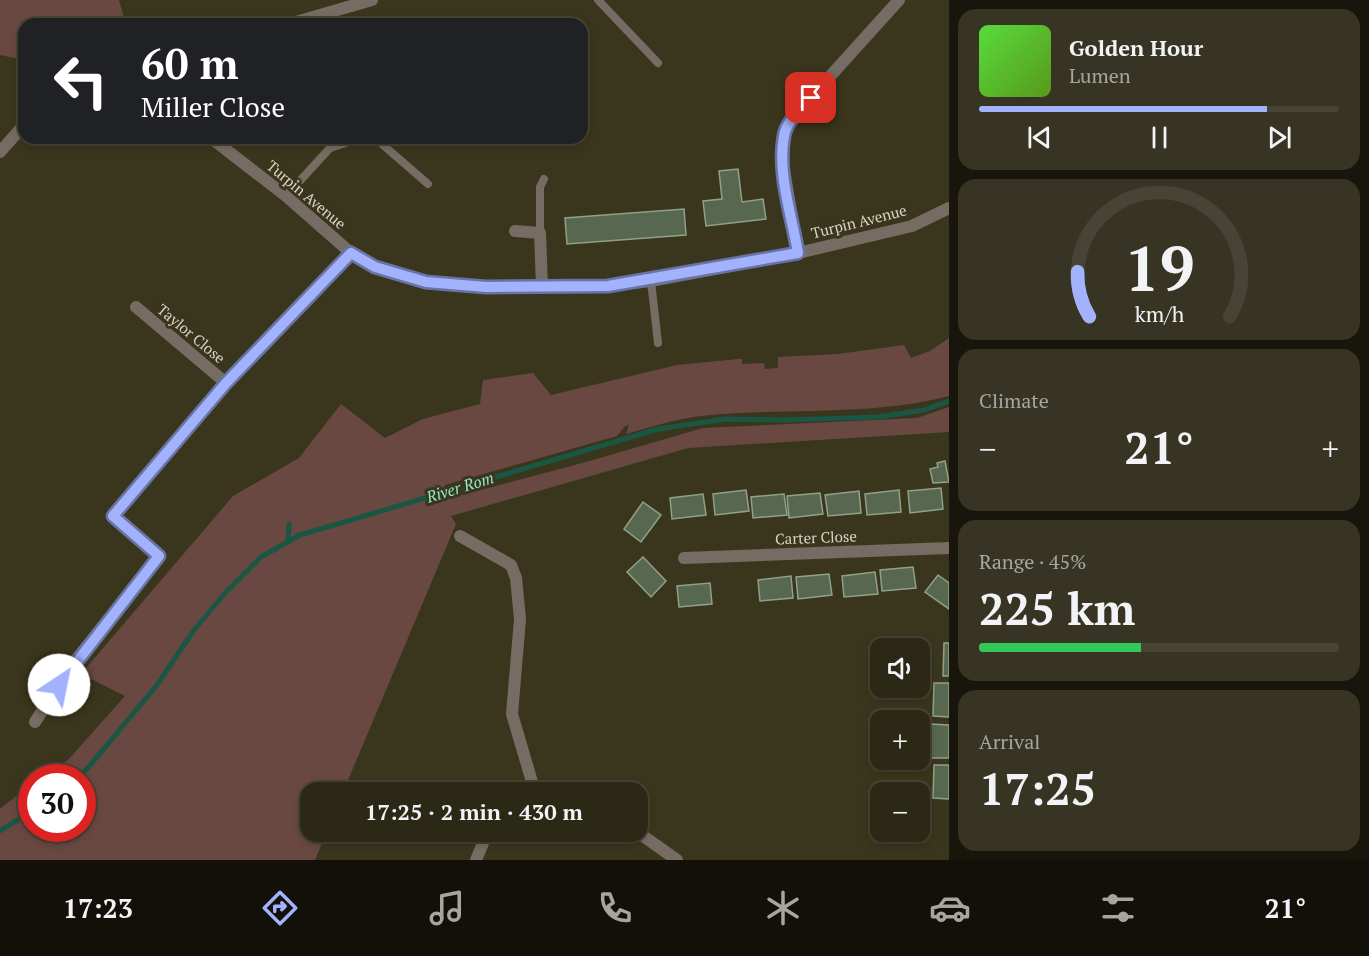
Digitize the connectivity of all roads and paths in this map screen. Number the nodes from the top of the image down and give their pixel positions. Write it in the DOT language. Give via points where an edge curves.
graph roads {
  1 [pos="372,0"];
  2 [pos="598,0"];
  3 [pos="899,0"];
  4 [pos="310,18"];
  5 [pos="658,63"];
  6 [pos="18,132"];
  7 [pos="219,144"];
  8 [pos="342,144"];
  9 [pos="382,144"];
  10 [pos="0,151"];
  11 [pos="544,179"];
  12 [pos="428,184"];
  13 [pos="286,196"];
  14 [pos="949,208"];
  15 [pos="515,231"];
  16 [pos="540,233"];
  17 [pos="351,253"];
  18 [pos="798,253"];
  19 [pos="651,281"];
  20 [pos="542,287"];
  21 [pos="136,307"];
  22 [pos="658,343"];
  23 [pos="226,383"];
  24 [pos="460,536"];
  25 [pos="949,548"];
  26 [pos="684,558"];
  27 [pos="35,722"];
  28 [pos="533,782"];
  29 [pos="648,839"];
  30 [pos="483,842"];
  31 [pos="476,860"];
  32 [pos="677,860"];
  1 -- 4 [label="street"];
  2 -- 5 [label="lane"];
  3 -- 18 [label="street" via="796,114 784,134 783,164"];
  6 -- 10 [label="street"];
  7 -- 13 [label="street, Turpin Avenue"];
  8 -- 13 [label="lane" via="330,148"];
  9 -- 12 [label="lane"];
  11 -- 16 [label="lane" via="540,187"];
  13 -- 17 [label="street, Turpin Avenue"];
  14 -- 18 [label="street, Turpin Avenue" via="912,226"];
  15 -- 16 [label="street"];
  16 -- 20 [label="street"];
  17 -- 20 [label="street, Turpin Avenue" via="375,267 426,282"];
  17 -- 23 [label="street"];
  18 -- 19 [label="street, Turpin Avenue"];
  19 -- 20 [label="street, Turpin Avenue"];
  19 -- 22 [label="lane"];
  21 -- 23 [label="street, Taylor Close"];
  23 -- 27 [label="street" via="113,516 159,556 71,666"];
  24 -- 28 [label="street" via="511,565 516,578 520,619 512,714"];
  25 -- 26 [label="street, Carter Close"];
  29 -- 32 [label="street"];
  30 -- 31 [label="street"];
}
